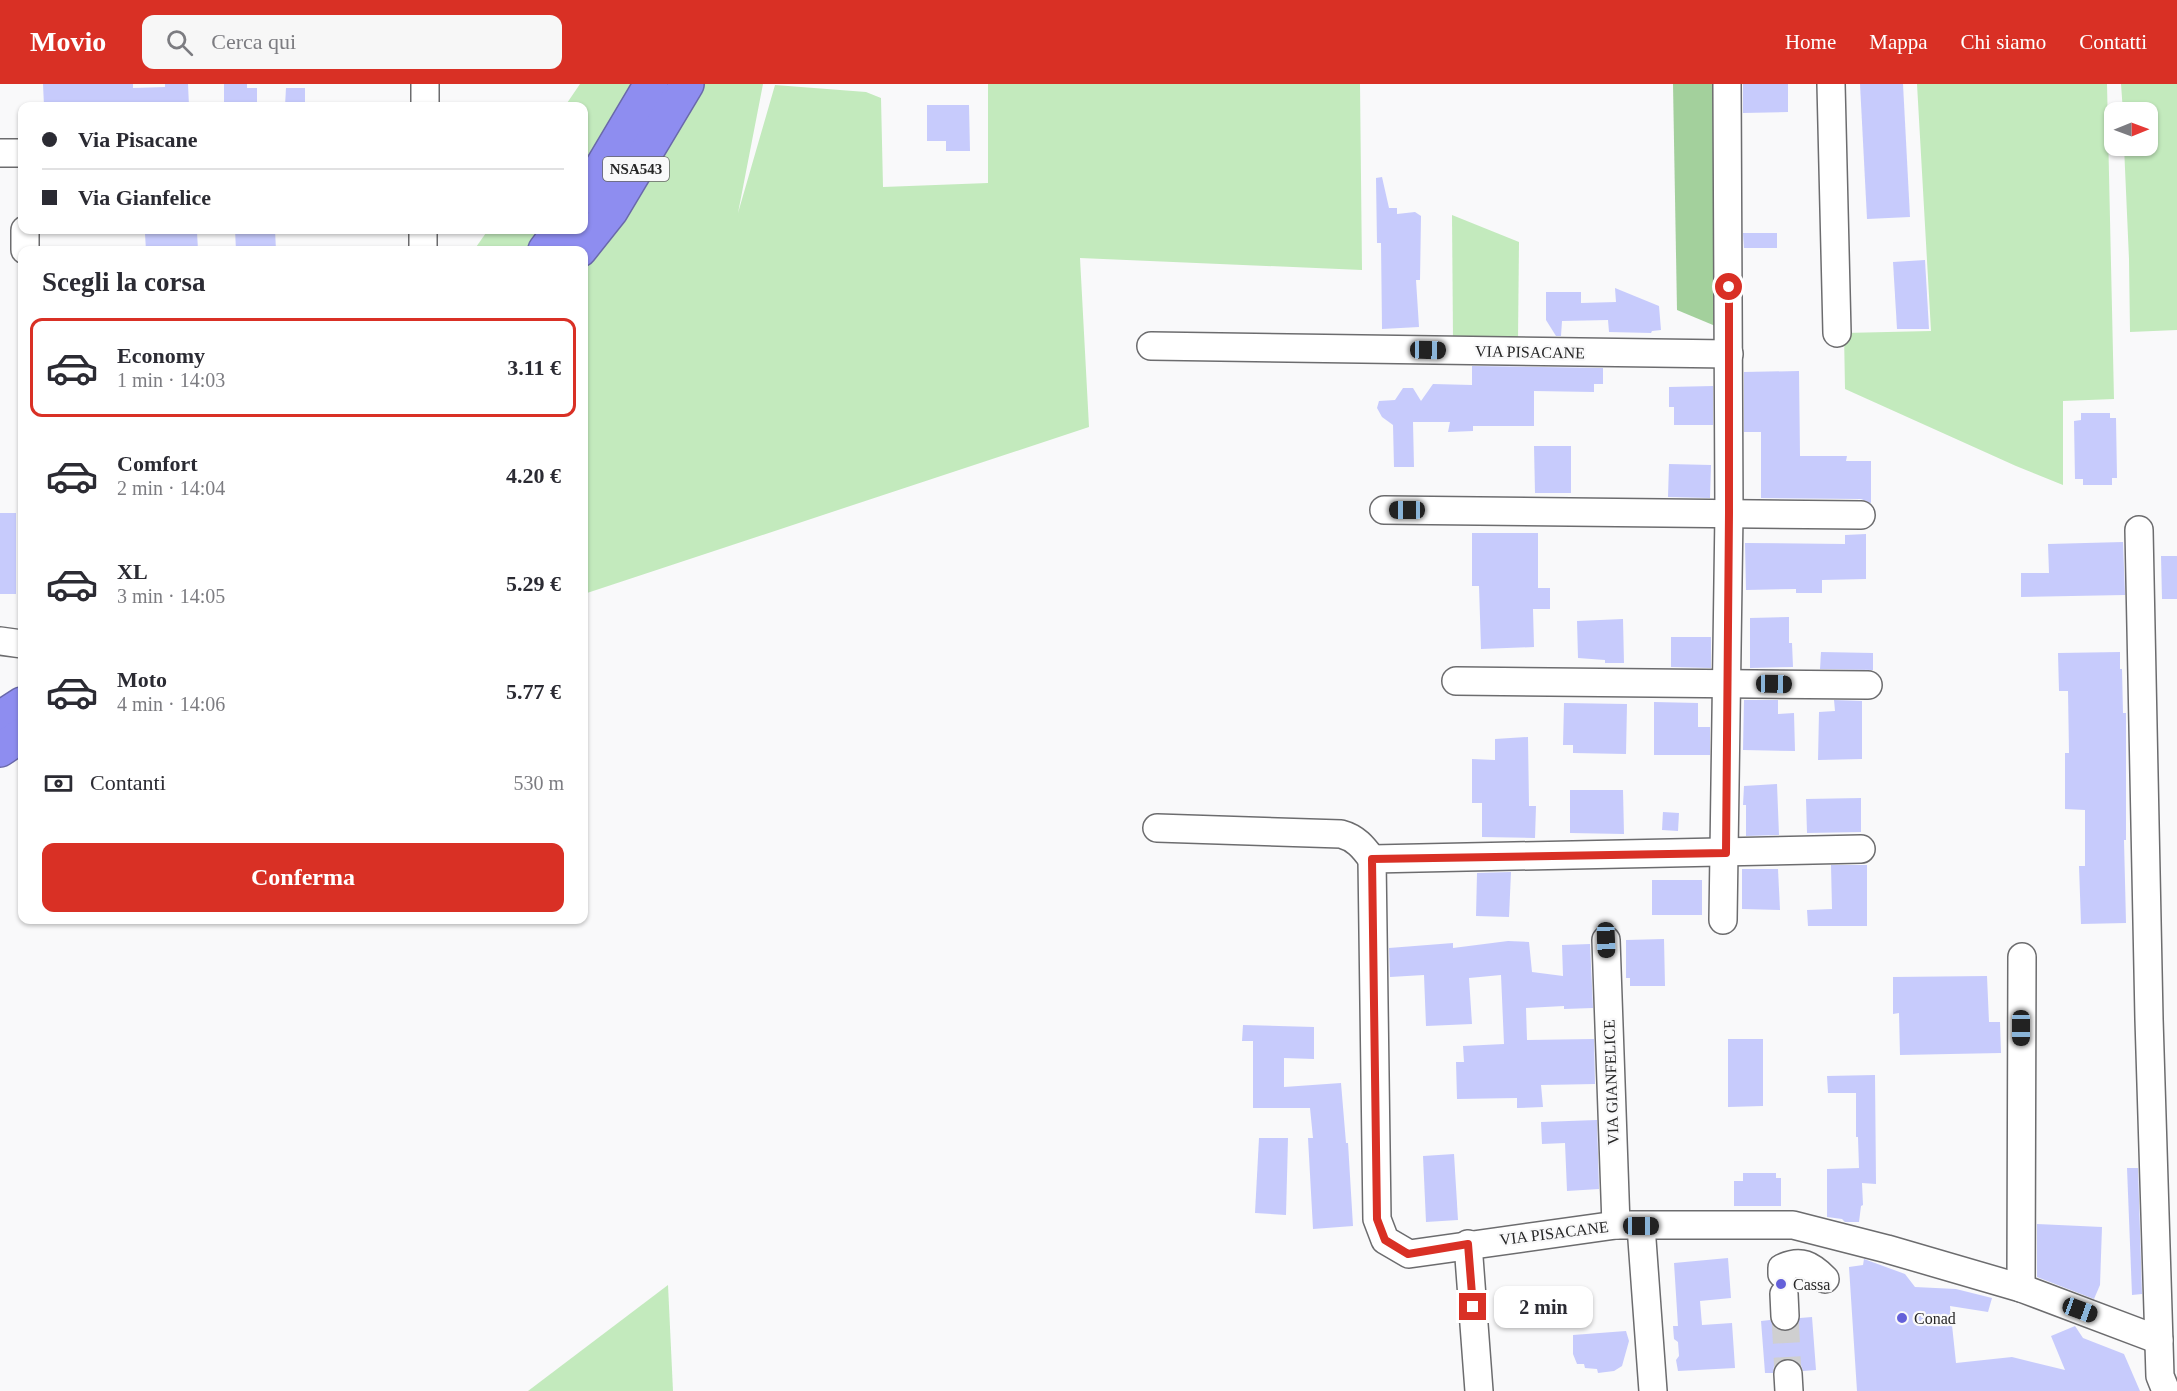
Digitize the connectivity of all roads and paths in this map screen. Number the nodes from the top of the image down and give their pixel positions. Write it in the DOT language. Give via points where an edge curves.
graph roads {
  1 [pos="425,84"];
  2 [pos="651,84"];
  3 [pos="687,84"];
  4 [pos="1727,84"];
  5 [pos="1831,84"];
  6 [pos="425,102"];
  7 [pos="0,153"];
  8 [pos="18,153"];
  9 [pos="588,190"];
  10 [pos="583,246"];
  11 [pos="1837,333"];
  12 [pos="1150,346"];
  13 [pos="1729,354"];
  14 [pos="1384,510"];
  15 [pos="1729,513"];
  16 [pos="1861,515"];
  17 [pos="2139,530"];
  18 [pos="0,641"];
  19 [pos="18,643"];
  20 [pos="1456,681"];
  21 [pos="1727,683"];
  22 [pos="1868,686"];
  23 [pos="12,715"];
  24 [pos="0,750"];
  25 [pos="1156,828"];
  26 [pos="1861,849"];
  27 [pos="1726,853"];
  28 [pos="1372,859"];
  29 [pos="1723,920"];
  30 [pos="1606,940"];
  31 [pos="2022,957"];
  32 [pos="1629,1225"];
  33 [pos="1828,1234"];
  34 [pos="1468,1244"];
  35 [pos="2021,1287"];
  36 [pos="1784,1295"];
  37 [pos="2159,1341"];
  38 [pos="1479,1391"];
  39 [pos="1653,1391"];
  40 [pos="2166,1391"];
  1 -- 6 [label="street"];
  2 -- 9 [label="highway, NSA543"];
  3 -- 10 [label="highway, NSA543" via="611,211"];
  4 -- 13 [label="street"];
  5 -- 11 [label="street"];
  7 -- 8 [label="street"];
  12 -- 13 [label="street, VIA PISACANE"];
  13 -- 15 [label="street"];
  14 -- 15 [label="street"];
  15 -- 16 [label="street"];
  15 -- 21 [label="street"];
  17 -- 37 [label="street"];
  18 -- 19 [label="street"];
  20 -- 21 [label="street"];
  21 -- 22 [label="street"];
  21 -- 27 [label="street"];
  23 -- 24 [label="highway"];
  25 -- 28 [label="street" via="1341,834 1352,837"];
  26 -- 27 [label="street"];
  27 -- 28 [label="street"];
  27 -- 29 [label="street"];
  28 -- 34 [label="street, VIA PISACANE" via="1377,1219 1385,1240 1408,1254"];
  30 -- 32 [label="street, VIA GIANFELICE"];
  31 -- 35 [label="street"];
  32 -- 33 [label="street, VIA PISACANE" via="1793,1225"];
  32 -- 34 [label="street, VIA PISACANE"];
  32 -- 39 [label="street, VIA GIANFELICE"];
  33 -- 35 [label="street, VIA PISACANE"];
  33 -- 36 [label="street" via="1825,1280 1814,1268 1794,1262 1782,1268"];
  34 -- 38 [label="street"];
  35 -- 37 [label="street, VIA PISACANE"];
  37 -- 40 [label="street" via="2160,1376"];
}
